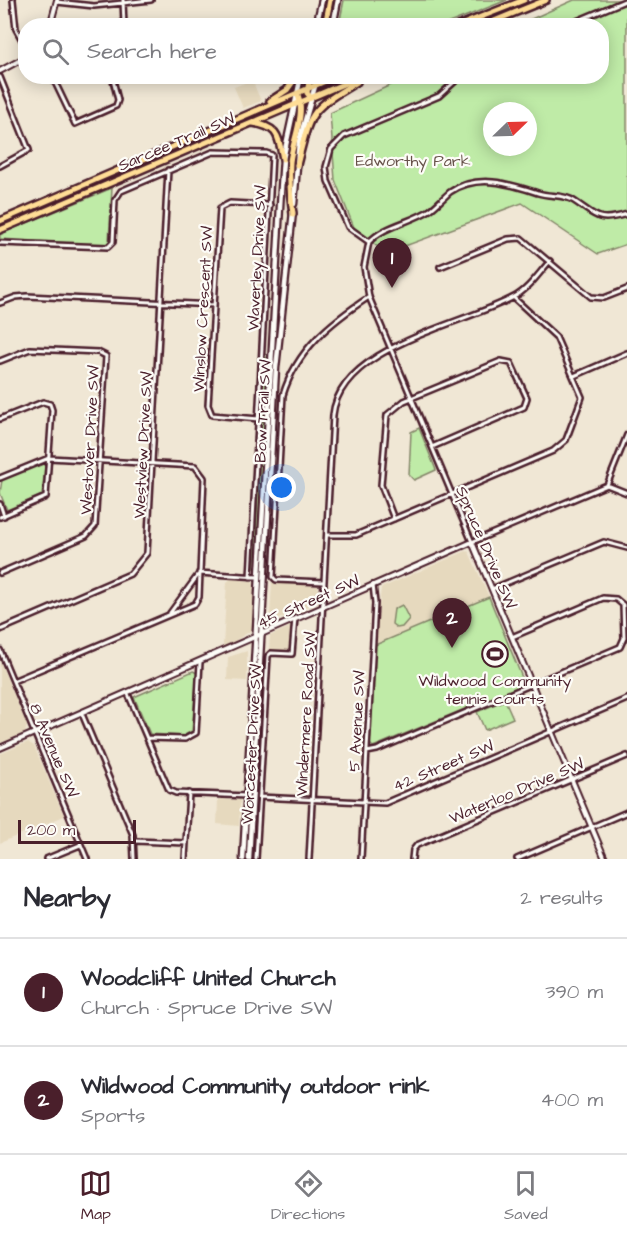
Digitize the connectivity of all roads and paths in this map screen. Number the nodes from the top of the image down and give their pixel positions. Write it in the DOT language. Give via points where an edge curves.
graph roads {
  1 [pos="14,0"];
  2 [pos="151,0"];
  3 [pos="320,0"];
  4 [pos="330,0"];
  5 [pos="338,0"];
  6 [pos="524,0"];
  7 [pos="546,0"];
  8 [pos="627,0"];
  9 [pos="57,1"];
  10 [pos="123,2"];
  11 [pos="52,18"];
  12 [pos="124,18"];
  13 [pos="318,18"];
  14 [pos="327,18"];
  15 [pos="335,18"];
  16 [pos="478,18"];
  17 [pos="502,18"];
  18 [pos="584,18"];
  19 [pos="18,33"];
  20 [pos="18,61"];
  21 [pos="0,71"];
  22 [pos="0,77"];
  23 [pos="56,84"];
  24 [pos="114,84"];
  25 [pos="292,84"];
  26 [pos="298,84"];
  27 [pos="308,84"];
  28 [pos="319,84"];
  29 [pos="344,84"];
  30 [pos="350,84"];
  31 [pos="452,84"];
  32 [pos="315,86"];
  33 [pos="307,89"];
  34 [pos="297,93"];
  35 [pos="311,98"];
  36 [pos="300,102"];
  37 [pos="294,105"];
  38 [pos="260,109"];
  39 [pos="251,123"];
  40 [pos="283,159"];
  41 [pos="297,165"];
  42 [pos="0,166"];
  43 [pos="168,170"];
  44 [pos="270,205"];
  45 [pos="293,214"];
  46 [pos="627,214"];
  47 [pos="0,221"];
  48 [pos="0,230"];
  49 [pos="369,242"];
  50 [pos="0,243"];
  51 [pos="550,261"];
  52 [pos="440,267"];
  53 [pos="627,289"];
  54 [pos="369,297"];
  55 [pos="514,297"];
  56 [pos="161,302"];
  57 [pos="0,303"];
  58 [pos="214,305"];
  59 [pos="274,305"];
  60 [pos="282,308"];
  61 [pos="391,349"];
  62 [pos="627,353"];
  63 [pos="0,361"];
  64 [pos="573,376"];
  65 [pos="412,398"];
  66 [pos="0,419"];
  67 [pos="259,419"];
  68 [pos="627,435"];
  69 [pos="432,447"];
  70 [pos="49,458"];
  71 [pos="100,461"];
  72 [pos="153,464"];
  73 [pos="0,478"];
  74 [pos="608,484"];
  75 [pos="627,493"];
  76 [pos="452,494"];
  77 [pos="0,504"];
  78 [pos="2,516"];
  79 [pos="394,519"];
  80 [pos="327,534"];
  81 [pos="472,542"];
  82 [pos="627,548"];
  83 [pos="0,573"];
  84 [pos="199,573"];
  85 [pos="250,577"];
  86 [pos="258,577"];
  87 [pos="324,582"];
  88 [pos="373,585"];
  89 [pos="492,589"];
  90 [pos="323,606"];
  91 [pos="169,615"];
  92 [pos="295,618"];
  93 [pos="0,630"];
  94 [pos="262,634"];
  95 [pos="512,637"];
  96 [pos="255,638"];
  97 [pos="0,650"];
  98 [pos="200,662"];
  99 [pos="13,681"];
  100 [pos="531,685"];
  101 [pos="128,694"];
  102 [pos="627,699"];
  103 [pos="82,714"];
  104 [pos="551,732"];
  105 [pos="35,734"];
  106 [pos="147,738"];
  107 [pos="0,748"];
  108 [pos="367,752"];
  109 [pos="627,756"];
  110 [pos="571,780"];
  111 [pos="189,794"];
  112 [pos="247,796"];
  113 [pos="259,797"];
  114 [pos="312,800"];
  115 [pos="364,803"];
  116 [pos="627,812"];
  117 [pos="591,827"];
  118 [pos="135,841"];
  119 [pos="186,843"];
  120 [pos="81,844"];
  121 [pos="46,859"];
  122 [pos="87,859"];
  123 [pos="134,859"];
  124 [pos="185,859"];
  125 [pos="243,859"];
  126 [pos="249,859"];
  127 [pos="256,859"];
  128 [pos="309,859"];
  129 [pos="361,859"];
  130 [pos="412,859"];
  131 [pos="517,859"];
  132 [pos="605,859"];
  1 -- 19 [label="street"];
  2 -- 10 [label="street"];
  3 -- 13 [label="main road"];
  4 -- 14 [label="highway"];
  5 -- 15 [label="main road"];
  6 -- 16 [label="highway"];
  7 -- 17 [label="highway"];
  8 -- 18 [label="street"];
  9 -- 10 [label="street" via="94,6"];
  9 -- 11 [label="street"];
  10 -- 12 [label="street"];
  20 -- 21 [label="street"];
  22 -- 42 [label="street" via="29,150"];
  23 -- 24 [label="street" via="75,124 116,106"];
  25 -- 38 [label="highway"];
  26 -- 34 [label="main road, Bow Trail SW"];
  27 -- 33 [label="highway"];
  28 -- 32 [label="highway, Sarcee Trail SW"];
  29 -- 35 [label="highway, Sarcee Trail SW"];
  30 -- 41 [label="highway" via="314,111"];
  31 -- 49 [label="street" via="439,96 344,136 331,148 326,167 328,181 348,227"];
  32 -- 33 [label="highway, Sarcee Trail SW"];
  32 -- 35 [label="main road, Bow Trail SW"];
  33 -- 34 [label="highway, Sarcee Trail SW"];
  33 -- 35 [label="highway"];
  34 -- 36 [label="highway"];
  34 -- 37 [label="main road, Bow Trail SW"];
  34 -- 38 [label="highway, Sarcee Trail SW"];
  35 -- 36 [label="highway, Sarcee Trail SW"];
  35 -- 41 [label="main road, Bow Trail SW"];
  36 -- 37 [label="highway, Sarcee Trail SW"];
  36 -- 45 [label="highway" via="290,162"];
  37 -- 39 [label="highway, Sarcee Trail SW"];
  37 -- 40 [label="main road, Bow Trail SW"];
  38 -- 47 [label="highway, Sarcee Trail SW"];
  39 -- 40 [label="highway" via="275,131"];
  39 -- 48 [label="highway, Sarcee Trail SW"];
  40 -- 59 [label="main road, Bow Trail SW"];
  41 -- 45 [label="main road, Bow Trail SW"];
  43 -- 44 [label="street, Waverley Drive SW" via="213,152 272,155"];
  43 -- 50 [label="street" via="117,194 112,242 108,247"];
  43 -- 56 [label="street, Westview Drive SW"];
  44 -- 58 [label="street, Winslow Crescent SW" via="230,203 220,208"];
  44 -- 67 [label="street, Waverley Drive SW"];
  45 -- 60 [label="main road, Bow Trail SW"];
  46 -- 49 [label="street" via="596,218 564,197 501,182 475,182 455,189 429,211 378,233"];
  49 -- 54 [label="street, Spruce Drive SW" via="364,267"];
  51 -- 52 [label="street" via="526,240 514,237"];
  51 -- 53 [label="street" via="591,297 604,298"];
  51 -- 55 [label="street, Windermere Road SW"];
  54 -- 61 [label="street, Spruce Drive SW"];
  54 -- 87 [label="street" via="334,321 309,345 291,372 283,394 272,569 276,580"];
  55 -- 61 [label="street, Windermere Road SW"];
  55 -- 64 [label="street" via="556,337"];
  56 -- 57 [label="street" via="27,296"];
  56 -- 58 [label="street"];
  56 -- 72 [label="street, Westview Drive SW"];
  58 -- 67 [label="street, Winslow Crescent SW" via="209,410 216,416"];
  59 -- 60 [label="main road"];
  59 -- 86 [label="main road, Bow Trail SW"];
  60 -- 94 [label="main road, Bow Trail SW"];
  61 -- 65 [label="street, Spruce Drive SW"];
  61 -- 80 [label="street, Windermere Road SW" via="361,368 342,388 336,402"];
  62 -- 64 [label="street"];
  63 -- 71 [label="street, Westover Drive SW" via="30,349 102,353 106,363"];
  64 -- 76 [label="street" via="582,401 564,443"];
  65 -- 69 [label="street, Spruce Drive SW"];
  65 -- 69 [label="street" via="505,360 513,365 527,398 521,409"];
  65 -- 79 [label="street" via="391,411 384,426 381,485"];
  66 -- 70 [label="street" via="36,404 50,404"];
  67 -- 85 [label="street, Waverley Drive SW"];
  68 -- 74 [label="street"];
  69 -- 76 [label="street, Spruce Drive SW"];
  70 -- 71 [label="street"];
  70 -- 73 [label="street"];
  70 -- 78 [label="street" via="46,497"];
  71 -- 72 [label="street"];
  71 -- 83 [label="street, Westover Drive SW" via="97,521 90,534"];
  72 -- 84 [label="street" via="195,466 203,473"];
  72 -- 93 [label="street, Westview Drive SW" via="148,546 135,570"];
  74 -- 75 [label="street"];
  74 -- 81 [label="street, 45 Street SW"];
  76 -- 79 [label="street"];
  76 -- 81 [label="street, Spruce Drive SW"];
  77 -- 78 [label="street"];
  79 -- 80 [label="street" via="352,536"];
  80 -- 87 [label="street, Windermere Road SW"];
  81 -- 88 [label="street, 45 Street SW"];
  81 -- 89 [label="street, Spruce Drive SW"];
  82 -- 89 [label="street" via="604,542"];
  84 -- 85 [label="street"];
  84 -- 91 [label="street"];
  84 -- 91 [label="street" via="197,602"];
  85 -- 86 [label="street"];
  86 -- 96 [label="main road, Bow Trail SW"];
  87 -- 90 [label="street, Windermere Road SW"];
  88 -- 90 [label="street, 45 Street SW"];
  88 -- 108 [label="street, 5 Avenue SW"];
  89 -- 95 [label="street, Spruce Drive SW"];
  90 -- 92 [label="street, 45 Street SW"];
  90 -- 114 [label="street, Windermere Road SW"];
  91 -- 99 [label="street"];
  92 -- 94 [label="street, 45 Street SW"];
  92 -- 113 [label="street, Worcester Drive SW" via="292,654 268,656"];
  94 -- 96 [label="street, 45 Street SW"];
  94 -- 126 [label="main road, Bow Trail SW"];
  95 -- 100 [label="street, Spruce Drive SW"];
  95 -- 100 [label="street" via="603,598 616,599 623,605 624,638 620,647"];
  96 -- 98 [label="street, 45 Street SW"];
  96 -- 112 [label="main road, Bow Trail SW"];
  97 -- 99 [label="street, 8 Avenue SW"];
  98 -- 101 [label="street, 45 Street SW"];
  98 -- 106 [label="street" via="196,733 185,739"];
  99 -- 105 [label="street, 8 Avenue SW"];
  100 -- 104 [label="street, Spruce Drive SW"];
  100 -- 108 [label="street"];
  101 -- 103 [label="street, 45 Street SW"];
  101 -- 106 [label="street"];
  102 -- 104 [label="street, 42 Street SW"];
  103 -- 105 [label="street, 45 Street SW"];
  103 -- 118 [label="street"];
  104 -- 110 [label="street, Spruce Drive SW"];
  104 -- 115 [label="street, 42 Street SW" via="388,802"];
  105 -- 107 [label="street, 45 Street SW"];
  105 -- 120 [label="street, 8 Avenue SW"];
  106 -- 111 [label="street" via="168,788"];
  108 -- 115 [label="street, 5 Avenue SW"];
  109 -- 110 [label="street, Waterloo Drive SW"];
  110 -- 117 [label="street, Spruce Drive SW"];
  110 -- 130 [label="street, Waterloo Drive SW" via="414,847"];
  111 -- 112 [label="street"];
  111 -- 119 [label="street"];
  112 -- 125 [label="main road, Bow Trail SW"];
  113 -- 114 [label="street, 42 Street SW"];
  113 -- 127 [label="street, Worcester Drive SW"];
  114 -- 115 [label="street, 42 Street SW"];
  114 -- 128 [label="street, Windermere Road SW"];
  115 -- 129 [label="street, 5 Avenue SW"];
  116 -- 117 [label="street"];
  117 -- 131 [label="street"];
  117 -- 132 [label="street, Spruce Drive SW"];
  118 -- 119 [label="street"];
  118 -- 123 [label="street"];
  119 -- 124 [label="street"];
  120 -- 121 [label="street"];
  120 -- 122 [label="street, 8 Avenue SW"];
}
